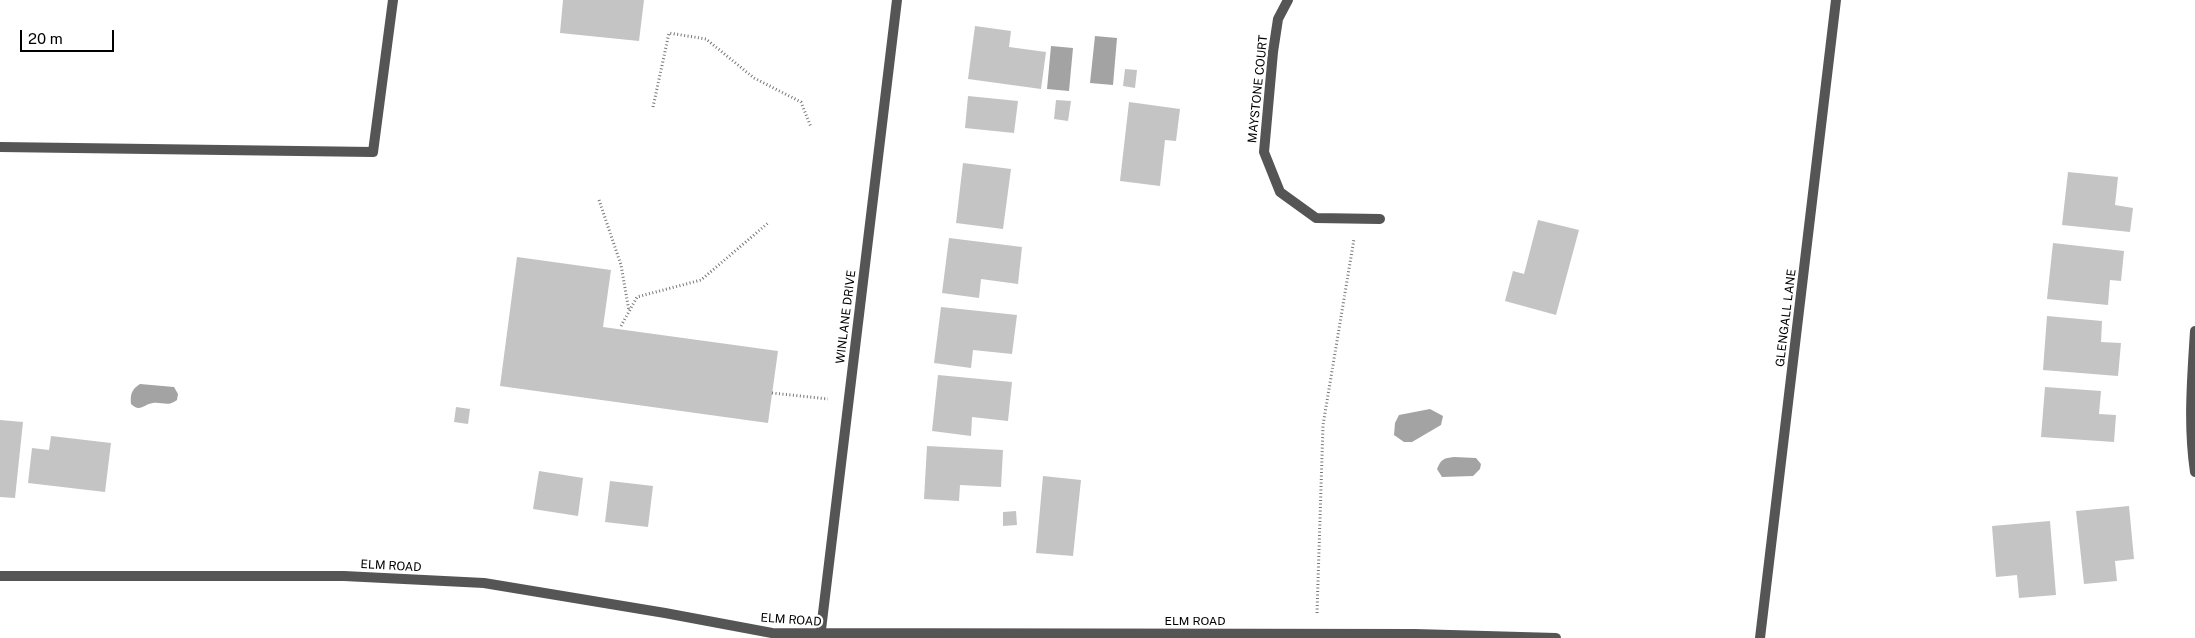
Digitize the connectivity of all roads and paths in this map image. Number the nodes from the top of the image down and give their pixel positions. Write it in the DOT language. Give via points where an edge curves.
graph roads {
  1 [pos="393,0"];
  2 [pos="897,0"];
  3 [pos="1288,0"];
  4 [pos="1836,0"];
  5 [pos="653,107"];
  6 [pos="811,126"];
  7 [pos="0,146"];
  8 [pos="599,200"];
  9 [pos="1357,219"];
  10 [pos="1380,219"];
  11 [pos="768,223"];
  12 [pos="629,312"];
  13 [pos="621,326"];
  14 [pos="2195,332"];
  15 [pos="772,393"];
  16 [pos="848,402"];
  17 [pos="2195,472"];
  18 [pos="0,576"];
  19 [pos="1317,634"];
  20 [pos="820,636"];
  21 [pos="1556,638"];
  22 [pos="1760,638"];
  1 -- 7 [label="street" via="373,152"];
  2 -- 16 [label="street, WINLANE DRIVE"];
  3 -- 9 [label="street, MAYSTONE COURT" via="1278,19 1264,152 1280,192 1316,218"];
  4 -- 22 [label="street, GLENGALL LANE"];
  5 -- 6 [label="path" via="669,33 706,39 754,78 801,102"];
  8 -- 12 [label="path" via="621,265"];
  9 -- 10 [label="street, MAYSTONE COURT"];
  9 -- 19 [label="path" via="1323,425"];
  11 -- 12 [label="path" via="701,280 637,298"];
  12 -- 13 [label="path"];
  14 -- 17 [label="street" via="2190,397"];
  15 -- 16 [label="path"];
  16 -- 20 [label="street, WINLANE DRIVE"];
  18 -- 20 [label="street, ELM ROAD" via="344,576 484,583 772,633"];
  19 -- 20 [label="street, ELM ROAD"];
  19 -- 21 [label="street, ELM ROAD"];
}
